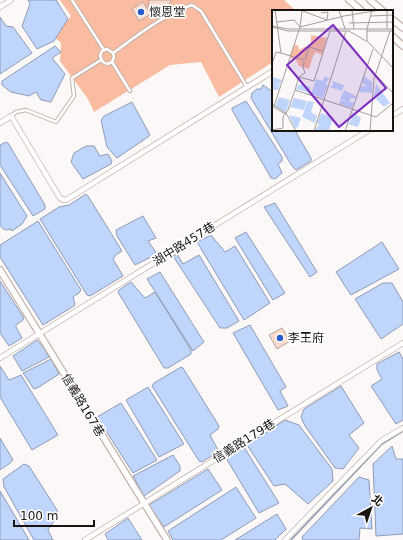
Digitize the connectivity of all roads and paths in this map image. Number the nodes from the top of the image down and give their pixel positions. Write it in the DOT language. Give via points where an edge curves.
graph roads {
  1 [pos="11,0"];
  2 [pos="72,0"];
  3 [pos="349,0"];
  4 [pos="370,0"];
  5 [pos="0,7"];
  6 [pos="361,10"];
  7 [pos="382,10"];
  8 [pos="393,20"];
  9 [pos="403,28"];
  10 [pos="393,37"];
  11 [pos="403,46"];
  12 [pos="104,50"];
  13 [pos="113,53"];
  14 [pos="101,60"];
  15 [pos="112,62"];
  16 [pos="272,72"];
  17 [pos="247,87"];
  18 [pos="130,91"];
  19 [pos="403,109"];
  20 [pos="393,115"];
  21 [pos="11,116"];
  22 [pos="0,123"];
  23 [pos="367,131"];
  24 [pos="0,270"];
  25 [pos="40,334"];
  26 [pos="403,343"];
  27 [pos="0,358"];
  28 [pos="403,428"];
  29 [pos="144,504"];
  30 [pos="85,540"];
  31 [pos="167,540"];
  32 [pos="285,540"];
  1 -- 5 [label="street"];
  2 -- 12 [label="lane"];
  3 -- 6 [label="street"];
  4 -- 7 [label="street"];
  8 -- 9 [label="street"];
  10 -- 11 [label="street"];
  12 -- 13 [label="lane"];
  12 -- 14 [label="lane" via="100,56"];
  13 -- 15 [label="lane"];
  13 -- 17 [label="lane" via="147,29 192,5 201,11"];
  14 -- 15 [label="lane" via="105,63"];
  14 -- 21 [label="lane" via="72,78 74,96 56,122 26,110"];
  15 -- 18 [label="lane"];
  16 -- 17 [label="street"];
  17 -- 21 [label="street" via="64,200 60,198"];
  19 -- 20 [label="street"];
  21 -- 22 [label="street"];
  23 -- 25 [label="street, 湖中路457巷"];
  24 -- 25 [label="street, 信義路167巷"];
  25 -- 27 [label="street, 湖中路457巷"];
  25 -- 29 [label="street, 信義路167巷"];
  26 -- 29 [label="street, 信義路179巷"];
  28 -- 32 [label="street" via="381,441"];
  29 -- 30 [label="street, 信義路179巷"];
  29 -- 31 [label="street, 信義路167巷"];
}
